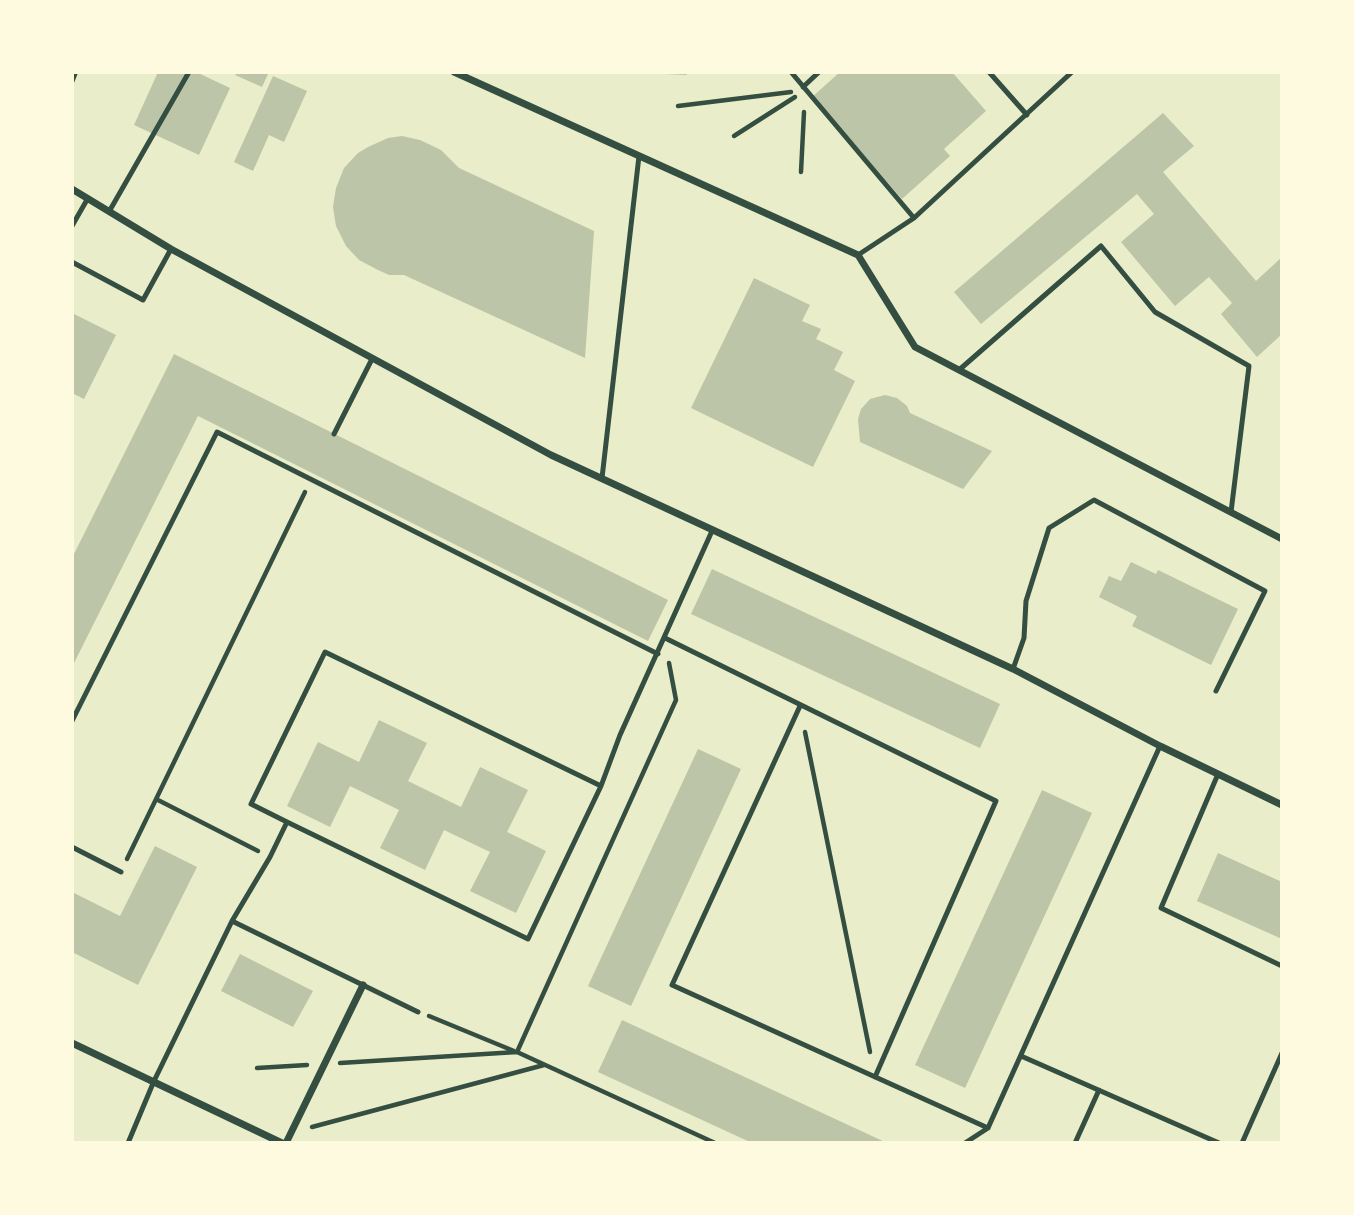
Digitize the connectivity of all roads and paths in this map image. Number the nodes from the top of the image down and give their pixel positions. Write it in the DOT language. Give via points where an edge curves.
graph roads {
  1 [pos="76,72"];
  2 [pos="188,72"];
  3 [pos="458,72"];
  4 [pos="791,72"];
  5 [pos="819,72"];
  6 [pos="989,72"];
  7 [pos="1072,72"];
  8 [pos="72,82"];
  9 [pos="804,88"];
  10 [pos="678,106"];
  11 [pos="1027,115"];
  12 [pos="734,136"];
  13 [pos="639,156"];
  14 [pos="801,172"];
  15 [pos="72,189"];
  16 [pos="88,198"];
  17 [pos="110,210"];
  18 [pos="914,218"];
  19 [pos="72,226"];
  20 [pos="171,248"];
  21 [pos="858,256"];
  22 [pos="72,261"];
  23 [pos="372,359"];
  24 [pos="959,370"];
  25 [pos="334,434"];
  26 [pos="312,477"];
  27 [pos="602,478"];
  28 [pos="1231,512"];
  29 [pos="712,531"];
  30 [pos="1282,539"];
  31 [pos="665,638"];
  32 [pos="658,654"];
  33 [pos="1013,669"];
  34 [pos="1216,691"];
  35 [pos="800,706"];
  36 [pos="72,721"];
  37 [pos="1160,746"];
  38 [pos="1218,774"];
  39 [pos="601,786"];
  40 [pos="156,799"];
  41 [pos="1282,805"];
  42 [pos="287,822"];
  43 [pos="72,847"];
  44 [pos="270,857"];
  45 [pos="121,872"];
  46 [pos="232,921"];
  47 [pos="1282,965"];
  48 [pos="363,985"];
  49 [pos="418,1012"];
  50 [pos="72,1043"];
  51 [pos="517,1052"];
  52 [pos="1282,1053"];
  53 [pos="1021,1056"];
  54 [pos="324,1064"];
  55 [pos="544,1065"];
  56 [pos="257,1068"];
  57 [pos="875,1077"];
  58 [pos="154,1082"];
  59 [pos="1099,1090"];
  60 [pos="309,1128"];
  61 [pos="988,1128"];
  62 [pos="128,1143"];
  63 [pos="284,1143"];
  64 [pos="715,1143"];
  65 [pos="965,1143"];
  66 [pos="1075,1143"];
  67 [pos="1219,1143"];
  68 [pos="1242,1143"];
  1 -- 8 [label="path"];
  2 -- 17 [label="lane"];
  3 -- 13 [label="street"];
  4 -- 9 [label="lane"];
  5 -- 9 [label="lane"];
  6 -- 11 [label="lane"];
  7 -- 11 [label="lane"];
  9 -- 10 [label="path"];
  9 -- 12 [label="path"];
  9 -- 14 [label="path"];
  9 -- 18 [label="lane"];
  11 -- 18 [label="lane"];
  13 -- 21 [label="street"];
  13 -- 27 [label="lane"];
  15 -- 16 [label="street"];
  16 -- 17 [label="street"];
  16 -- 19 [label="lane"];
  17 -- 20 [label="street"];
  18 -- 21 [label="lane"];
  20 -- 22 [label="lane" via="143,300"];
  20 -- 23 [label="street"];
  21 -- 24 [label="street" via="915,347"];
  23 -- 25 [label="lane"];
  23 -- 27 [label="street"];
  24 -- 28 [label="street"];
  24 -- 28 [label="lane" via="1101,246 1155,312 1249,366"];
  26 -- 32 [label="lane"];
  26 -- 36 [label="lane" via="217,432"];
  26 -- 40 [label="path"];
  27 -- 29 [label="street"];
  28 -- 30 [label="street"];
  29 -- 31 [label="lane"];
  29 -- 33 [label="street"];
  31 -- 32 [label="lane"];
  31 -- 35 [label="lane"];
  31 -- 51 [label="path" via="676,700"];
  32 -- 39 [label="lane"];
  33 -- 34 [label="lane" via="1024,638 1026,601 1049,528 1094,500 1265,591"];
  33 -- 37 [label="street"];
  35 -- 57 [label="path"];
  35 -- 57 [label="lane" via="996,801"];
  35 -- 57 [label="lane" via="673,985"];
  37 -- 38 [label="street"];
  37 -- 53 [label="lane"];
  38 -- 41 [label="street"];
  38 -- 47 [label="lane" via="1161,908"];
  39 -- 42 [label="lane" via="528,939"];
  39 -- 42 [label="lane" via="326,652 251,804"];
  40 -- 44 [label="path"];
  40 -- 45 [label="path"];
  42 -- 44 [label="lane"];
  43 -- 45 [label="lane"];
  44 -- 46 [label="lane"];
  46 -- 48 [label="lane"];
  46 -- 58 [label="lane"];
  48 -- 49 [label="lane"];
  48 -- 54 [label="street"];
  49 -- 51 [label="path"];
  50 -- 58 [label="street"];
  51 -- 54 [label="path"];
  51 -- 55 [label="path"];
  52 -- 68 [label="lane"];
  53 -- 59 [label="lane"];
  53 -- 61 [label="lane"];
  54 -- 56 [label="path"];
  54 -- 63 [label="street"];
  55 -- 60 [label="path"];
  55 -- 64 [label="path"];
  57 -- 61 [label="lane"];
  58 -- 62 [label="lane"];
  58 -- 63 [label="street"];
  59 -- 66 [label="lane"];
  59 -- 67 [label="lane"];
  61 -- 65 [label="lane"];
}
